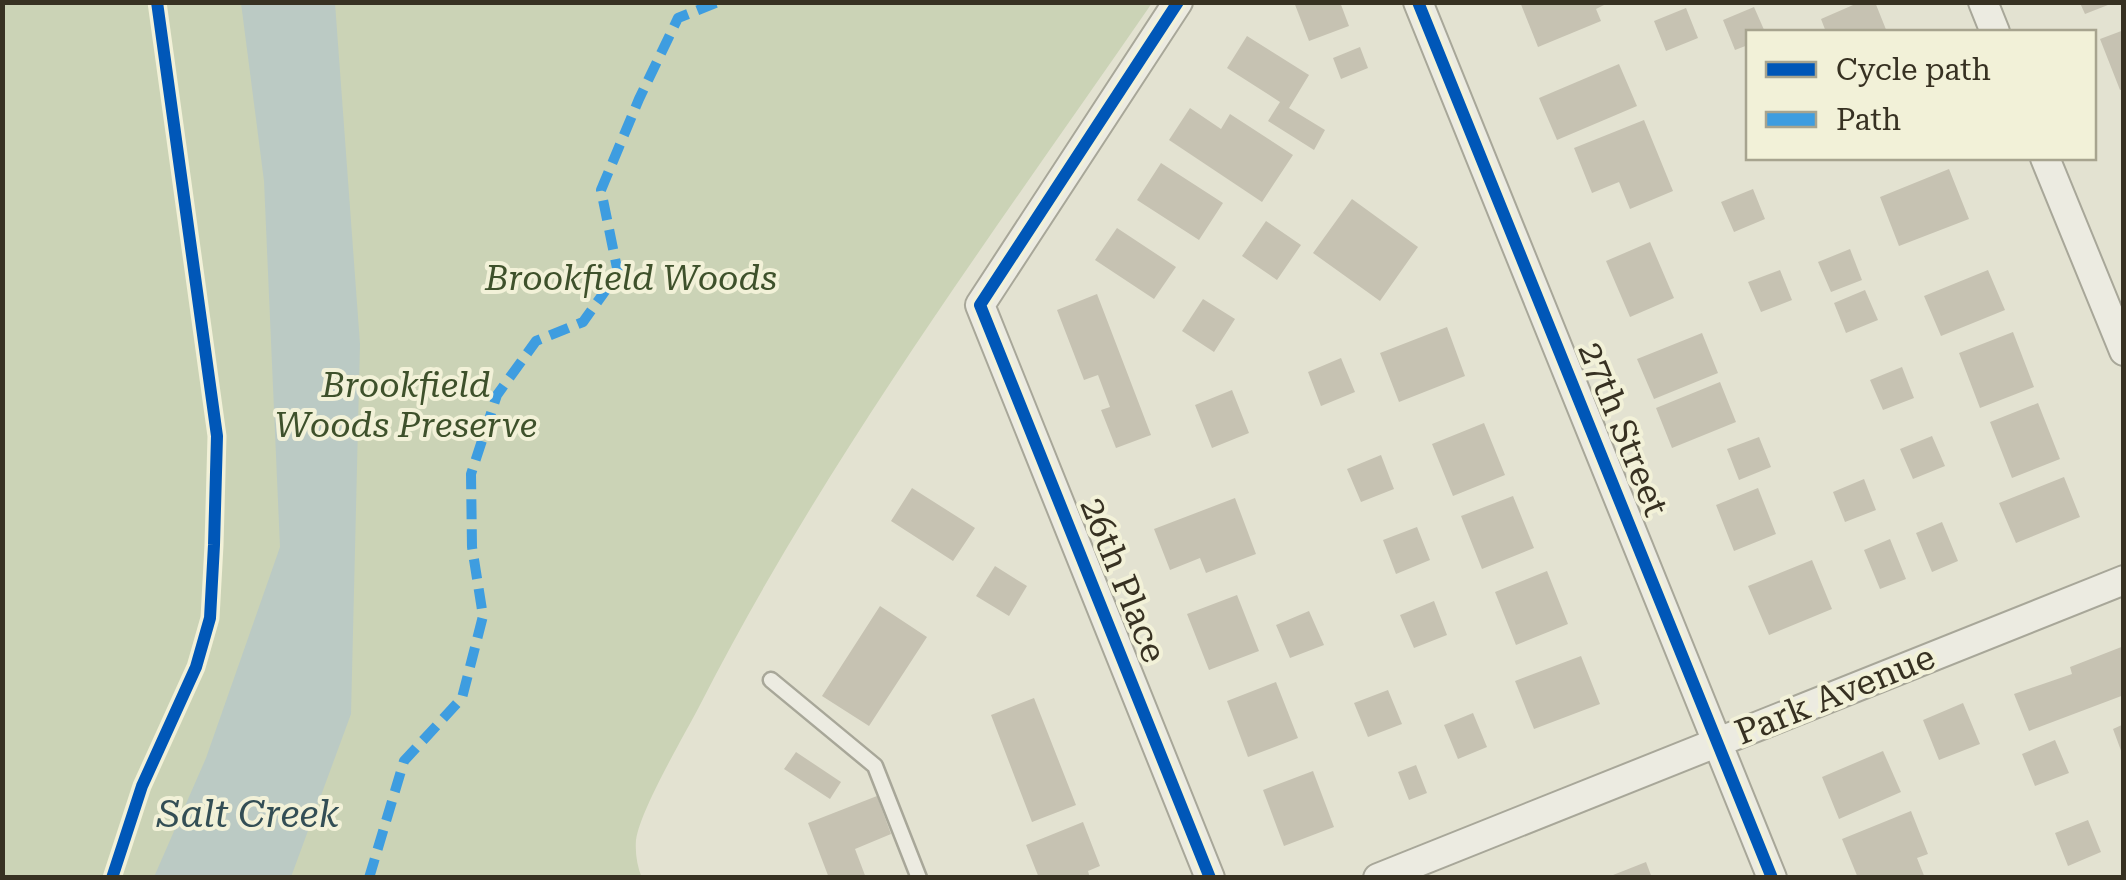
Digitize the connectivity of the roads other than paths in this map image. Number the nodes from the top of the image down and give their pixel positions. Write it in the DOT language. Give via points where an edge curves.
graph roads {
  1 [pos="1178,2"];
  2 [pos="1418,2"];
  3 [pos="1983,2"];
  4 [pos="1994,30"];
  5 [pos="2047,160"];
  6 [pos="2124,352"];
  7 [pos="2124,580"];
  8 [pos="771,680"];
  9 [pos="1718,742"];
  10 [pos="919,878"];
  11 [pos="1210,878"];
  12 [pos="1378,878"];
  13 [pos="1772,878"];
  1 -- 11 [label="street, 26th Place" via="980,304"];
  2 -- 9 [label="street, 27th Street"];
  3 -- 4 [label="street"];
  5 -- 6 [label="street"];
  7 -- 9 [label="street, Park Avenue"];
  8 -- 10 [label="lane" via="875,766"];
  9 -- 12 [label="street, Park Avenue"];
  9 -- 13 [label="street, 27th Street"];
}
